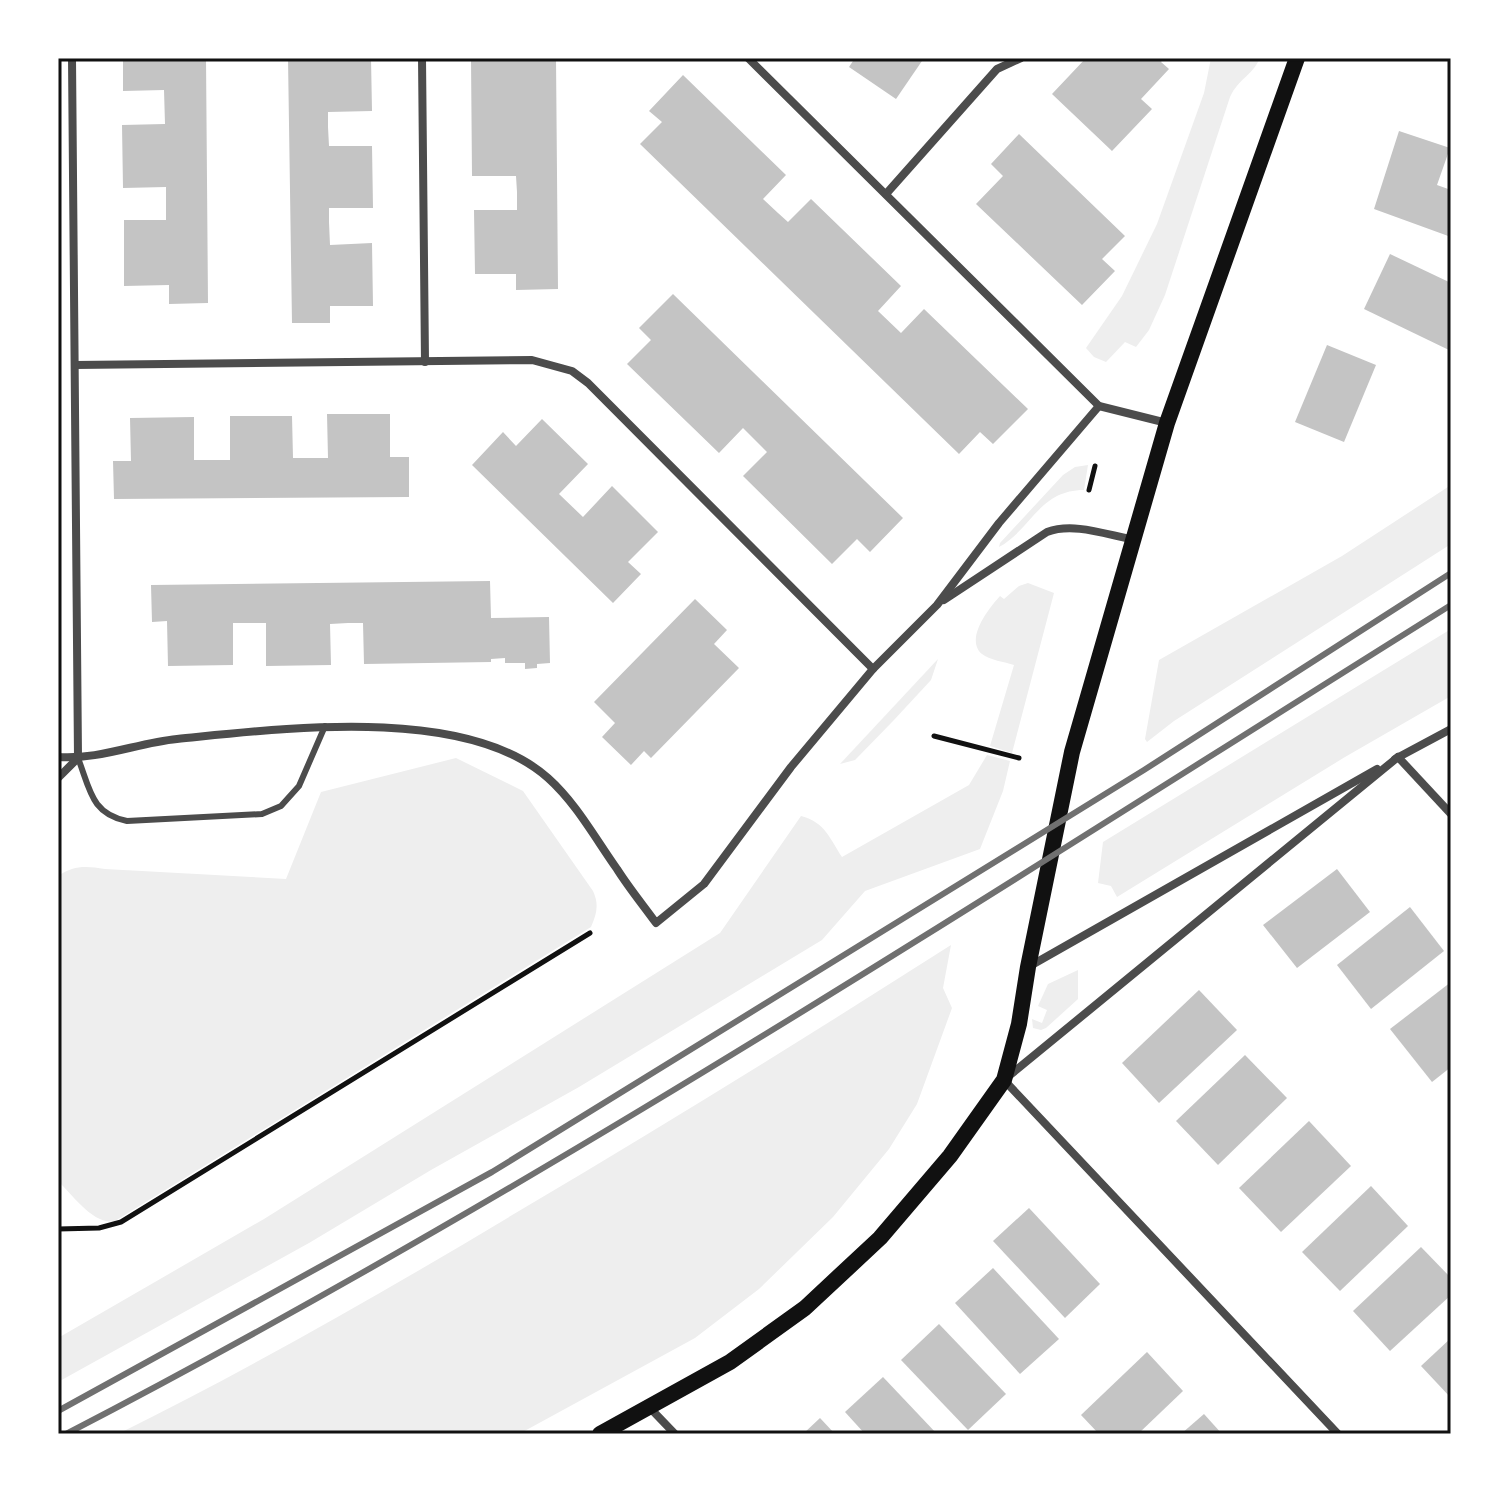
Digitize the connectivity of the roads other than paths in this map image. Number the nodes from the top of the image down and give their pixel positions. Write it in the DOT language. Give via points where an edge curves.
graph roads {
  1 [pos="72,58"];
  2 [pos="422,58"];
  3 [pos="748,58"];
  4 [pos="1021,58"];
  5 [pos="1297,58"];
  6 [pos="886,194"];
  7 [pos="425,362"];
  8 [pos="75,365"];
  9 [pos="1099,406"];
  10 [pos="1167,423"];
  11 [pos="1135,540"];
  12 [pos="937,605"];
  13 [pos="873,669"];
  14 [pos="325,726"];
  15 [pos="1451,729"];
  16 [pos="58,757"];
  17 [pos="1398,757"];
  18 [pos="78,758"];
  19 [pos="58,778"];
  20 [pos="1451,814"];
  21 [pos="1028,967"];
  22 [pos="1004,1080"];
  23 [pos="650,1408"];
  24 [pos="600,1434"];
  25 [pos="675,1434"];
  26 [pos="1338,1434"];
  1 -- 8 [label="street"];
  2 -- 7 [label="street"];
  3 -- 6 [label="street"];
  4 -- 6 [label="street" via="997,69"];
  5 -- 10 [label="main road"];
  6 -- 9 [label="street"];
  7 -- 8 [label="street"];
  7 -- 13 [label="street" via="532,360 572,371"];
  8 -- 18 [label="street"];
  9 -- 10 [label="street"];
  9 -- 12 [label="street"];
  10 -- 11 [label="main road"];
  11 -- 12 [label="street" via="1057,528"];
  11 -- 21 [label="main road" via="1072,752"];
  12 -- 13 [label="street"];
  13 -- 14 [label="street" via="704,884 656,923 571,803 546,777 512,754 463,737"];
  14 -- 18 [label="street" via="173,739"];
  14 -- 18 [label="lane" via="299,786 281,806 262,814 110,818 96,805"];
  15 -- 17 [label="street"];
  16 -- 18 [label="street"];
  17 -- 20 [label="street"];
  17 -- 21 [label="street"];
  17 -- 22 [label="street"];
  18 -- 19 [label="street"];
  21 -- 22 [label="main road"];
  22 -- 23 [label="main road" via="950,1156 880,1238 816,1298 730,1362"];
  22 -- 26 [label="street"];
  23 -- 24 [label="main road"];
  23 -- 25 [label="street"];
}
